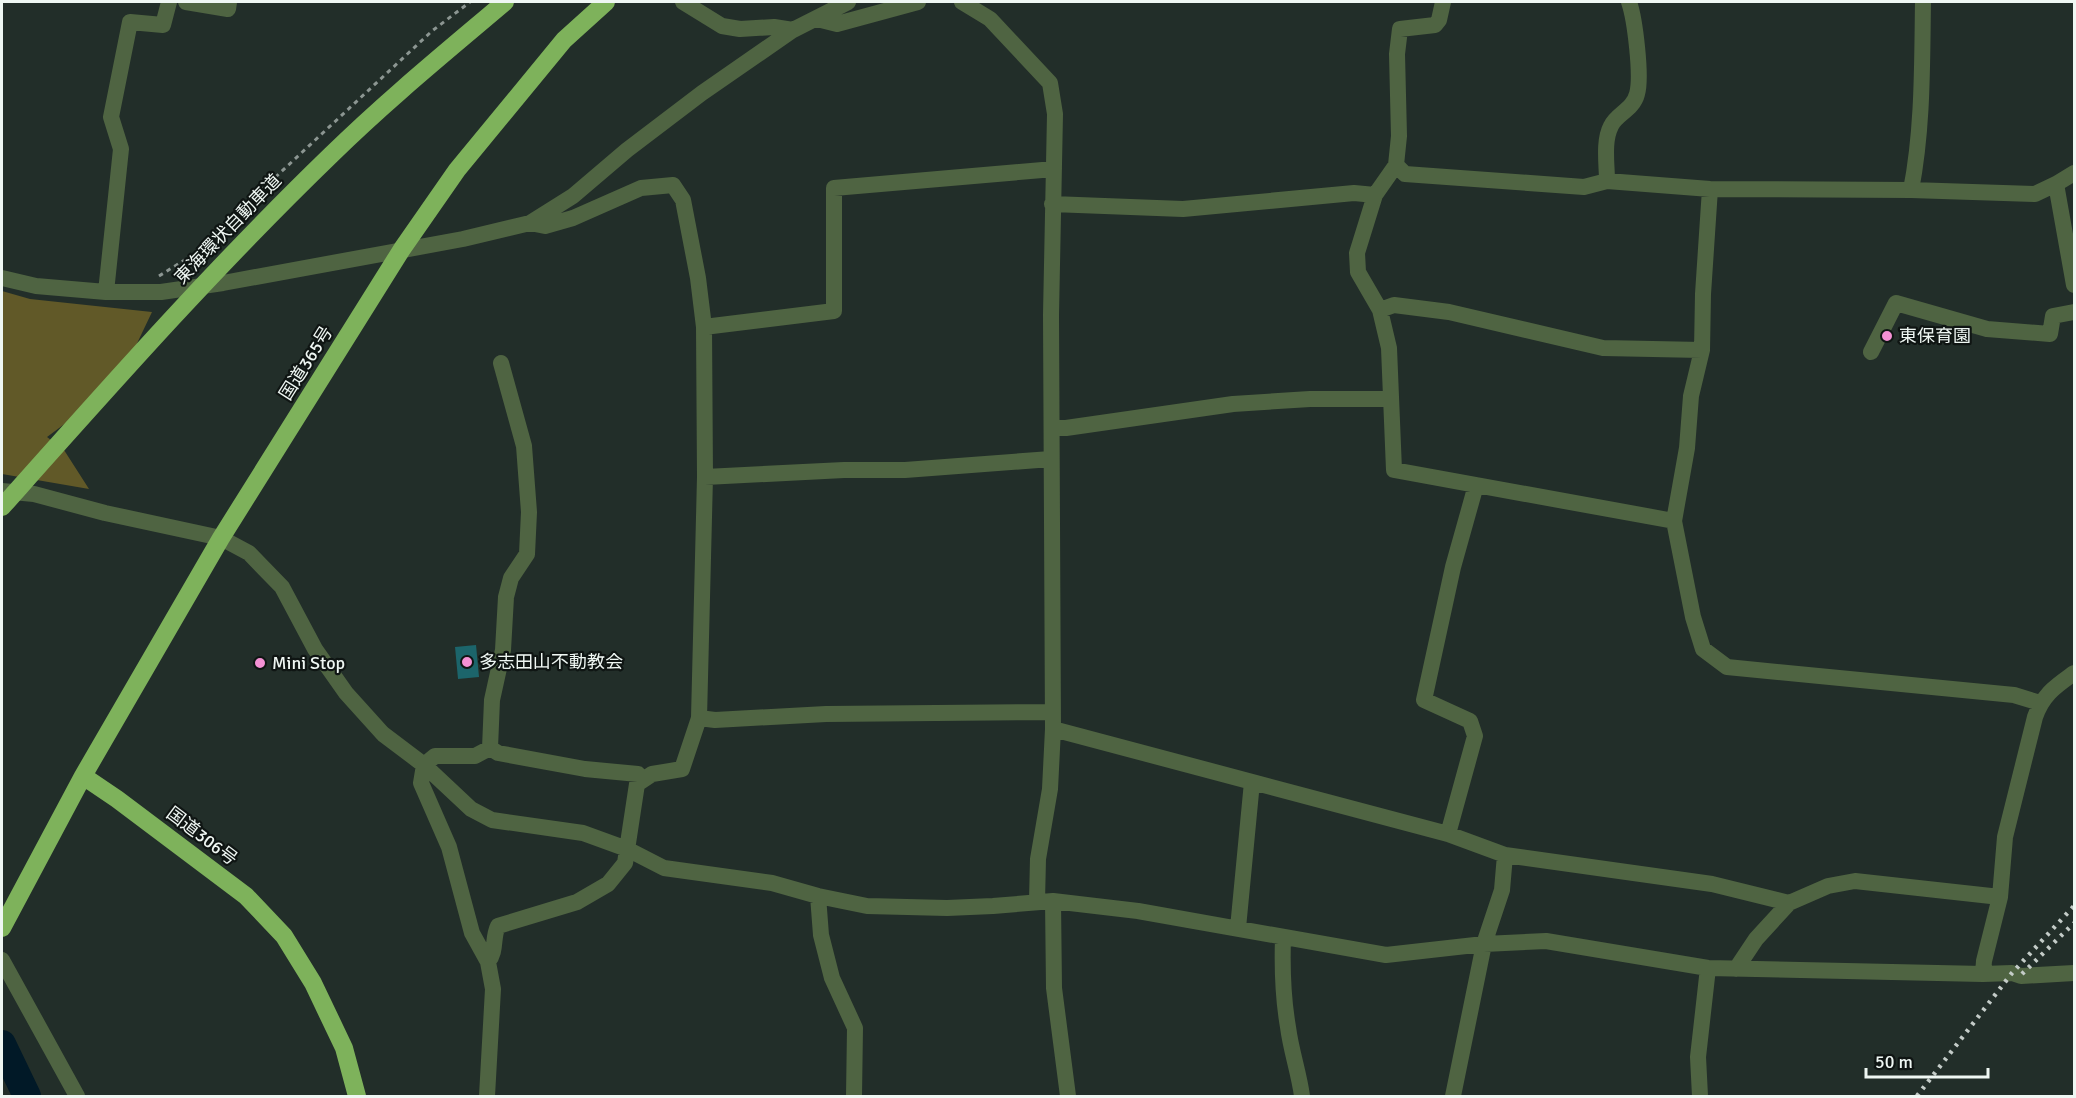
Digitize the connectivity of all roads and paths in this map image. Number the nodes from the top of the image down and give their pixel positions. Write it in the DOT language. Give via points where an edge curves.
graph roads {
  1 [pos="169,2"];
  2 [pos="186,2"];
  3 [pos="229,2"];
  4 [pos="470,2"];
  5 [pos="505,2"];
  6 [pos="606,2"];
  7 [pos="683,2"];
  8 [pos="848,2"];
  9 [pos="918,2"];
  10 [pos="962,2"];
  11 [pos="1443,2"];
  12 [pos="1629,2"];
  13 [pos="1923,2"];
  14 [pos="817,18"];
  15 [pos="793,30"];
  16 [pos="1396,165"];
  17 [pos="1054,169"];
  18 [pos="2074,173"];
  19 [pos="1607,181"];
  20 [pos="2056,184"];
  21 [pos="1710,189"];
  22 [pos="1911,190"];
  23 [pos="1375,195"];
  24 [pos="1052,204"];
  25 [pos="530,223"];
  26 [pos="402,249"];
  27 [pos="2,278"];
  28 [pos="2074,285"];
  29 [pos="106,292"];
  30 [pos="139,292"];
  31 [pos="1380,310"];
  32 [pos="2074,312"];
  33 [pos="704,327"];
  34 [pos="1702,350"];
  35 [pos="1871,352"];
  36 [pos="501,363"];
  37 [pos="1391,399"];
  38 [pos="1052,428"];
  39 [pos="1051,459"];
  40 [pos="705,477"];
  41 [pos="1476,485"];
  42 [pos="2,490"];
  43 [pos="2,507"];
  44 [pos="1674,521"];
  45 [pos="221,538"];
  46 [pos="2074,673"];
  47 [pos="2040,703"];
  48 [pos="699,718"];
  49 [pos="1053,720"];
  50 [pos="490,748"];
  51 [pos="424,765"];
  52 [pos="83,776"];
  53 [pos="643,780"];
  54 [pos="1252,782"];
  55 [pos="1448,834"];
  56 [pos="627,849"];
  57 [pos="1505,855"];
  58 [pos="818,896"];
  59 [pos="2000,897"];
  60 [pos="1045,901"];
  61 [pos="1789,903"];
  62 [pos="2,927"];
  63 [pos="1238,928"];
  64 [pos="1283,938"];
  65 [pos="1485,944"];
  66 [pos="2,960"];
  67 [pos="489,962"];
  68 [pos="1708,968"];
  69 [pos="1736,969"];
  70 [pos="2074,974"];
  71 [pos="1983,975"];
  72 [pos="77,1096"];
  73 [pos="357,1096"];
  74 [pos="487,1096"];
  75 [pos="854,1096"];
  76 [pos="1068,1096"];
  77 [pos="1302,1096"];
  78 [pos="1453,1096"];
  79 [pos="1700,1096"];
  1 -- 29 [label="street" via="163,26 130,22 111,117 121,149"];
  2 -- 3 [label="street" via="228,9"];
  4 -- 30 [label="path" via="415,47 191,256 144,284"];
  5 -- 43 [label="highway, 東海環状自動車道" via="332,153 173,316"];
  6 -- 26 [label="highway, 国道365号" via="564,40 457,170"];
  7 -- 15 [label="street" via="722,26"];
  8 -- 14 [label="street"];
  9 -- 14 [label="street" via="837,24"];
  10 -- 17 [label="street" via="990,19 1050,83 1055,114"];
  11 -- 16 [label="street" via="1435,25 1401,29 1397,54"];
  12 -- 19 [label="street" via="1638,62 1637,94 1628,111 1611,124 1607,137"];
  13 -- 22 [label="street" via="1916,165"];
  14 -- 15 [label="street"];
  15 -- 25 [label="street" via="702,93 573,196"];
  16 -- 19 [label="street" via="1405,174 1584,187"];
  16 -- 23 [label="street"];
  17 -- 24 [label="street"];
  17 -- 33 [label="street" via="834,188 834,311"];
  18 -- 20 [label="street"];
  19 -- 21 [label="street"];
  20 -- 22 [label="street" via="2035,194"];
  20 -- 28 [label="street"];
  21 -- 22 [label="street"];
  21 -- 34 [label="street"];
  23 -- 24 [label="street" via="1354,193 1183,209"];
  23 -- 31 [label="street" via="1357,253 1358,272"];
  24 -- 38 [label="street"];
  25 -- 26 [label="street"];
  25 -- 33 [label="street" via="545,226 641,188 673,185 683,201"];
  26 -- 30 [label="street" via="223,283"];
  26 -- 45 [label="highway, 国道365号"];
  27 -- 29 [label="street" via="36,286"];
  29 -- 30 [label="street"];
  31 -- 34 [label="street" via="1394,305 1449,312 1603,348"];
  31 -- 37 [label="street" via="1389,348"];
  32 -- 35 [label="street" via="2053,316 2050,334 1986,329 1896,303"];
  33 -- 40 [label="street"];
  34 -- 44 [label="street" via="1691,396 1687,448"];
  36 -- 50 [label="street" via="524,446 529,512 527,554 511,578 506,597 503,650 492,700"];
  37 -- 38 [label="street" via="1233,404"];
  37 -- 41 [label="street" via="1394,470"];
  38 -- 39 [label="street"];
  39 -- 40 [label="street" via="905,470"];
  39 -- 49 [label="street"];
  40 -- 48 [label="street"];
  41 -- 44 [label="street"];
  41 -- 55 [label="street" via="1453,567 1424,700 1470,721 1475,736"];
  42 -- 45 [label="street"];
  44 -- 47 [label="street" via="1703,649 1727,667 2014,695"];
  45 -- 51 [label="street" via="249,553 282,587 315,650 346,693 383,734"];
  45 -- 52 [label="highway, 国道365号"];
  46 -- 47 [label="street"];
  47 -- 59 [label="street" via="2005,837"];
  48 -- 49 [label="street" via="826,714"];
  48 -- 53 [label="street" via="682,769 652,774"];
  49 -- 54 [label="street" via="1084,736"];
  49 -- 60 [label="street" via="1050,789 1038,859"];
  50 -- 51 [label="street" via="475,756 435,756"];
  50 -- 53 [label="street" via="498,753 585,769 638,774"];
  51 -- 56 [label="street" via="471,809 492,820 583,833"];
  51 -- 67 [label="street" via="421,783 449,847 472,933"];
  52 -- 62 [label="highway"];
  52 -- 73 [label="highway, 国道306号" via="246,896 284,936 313,983 344,1048"];
  53 -- 56 [label="street" via="637,784"];
  54 -- 55 [label="street"];
  54 -- 63 [label="street"];
  55 -- 57 [label="street"];
  56 -- 58 [label="street" via="664,868 772,883"];
  56 -- 67 [label="street" via="625,863 608,884 578,902 498,926 494,955"];
  57 -- 61 [label="street" via="1712,884"];
  57 -- 65 [label="street" via="1502,890"];
  58 -- 60 [label="street" via="867,906 993,906"];
  58 -- 75 [label="street" via="821,935 832,978 855,1028"];
  59 -- 61 [label="street" via="1855,881 1828,886"];
  59 -- 71 [label="street"];
  60 -- 63 [label="street"];
  60 -- 76 [label="street"];
  61 -- 69 [label="street" via="1756,939"];
  63 -- 64 [label="street"];
  64 -- 65 [label="street" via="1386,955"];
  64 -- 77 [label="street" via="1288,1028"];
  65 -- 68 [label="street" via="1546,942"];
  65 -- 78 [label="street"];
  66 -- 72 [label="street"];
  67 -- 74 [label="street" via="493,989"];
  68 -- 69 [label="street"];
  68 -- 79 [label="street" via="1698,1057"];
  69 -- 71 [label="street"];
  70 -- 71 [label="street"];
}
